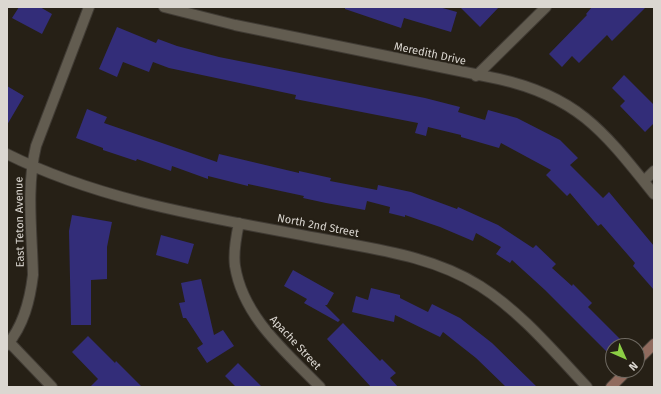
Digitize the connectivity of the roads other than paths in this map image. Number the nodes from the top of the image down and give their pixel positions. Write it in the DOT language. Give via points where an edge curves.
graph roads {
  1 [pos="89,7"];
  2 [pos="164,7"];
  3 [pos="546,7"];
  4 [pos="476,76"];
  5 [pos="7,154"];
  6 [pos="31,165"];
  7 [pos="654,171"];
  8 [pos="644,181"];
  9 [pos="654,194"];
  10 [pos="239,223"];
  11 [pos="8,344"];
  12 [pos="654,344"];
  13 [pos="645,353"];
  14 [pos="620,378"];
  15 [pos="52,387"];
  16 [pos="320,387"];
  17 [pos="587,387"];
  18 [pos="611,387"];
  1 -- 6 [label="street, East Teton Avenue"];
  2 -- 4 [label="street, Meredith Drive" via="235,25"];
  3 -- 4 [label="street"];
  4 -- 8 [label="street, Meredith Drive" via="524,85 565,103 600,130"];
  5 -- 6 [label="street, North 2nd Street"];
  6 -- 10 [label="street, North 2nd Street" via="125,197"];
  6 -- 11 [label="street, East Teton Avenue" via="32,289 23,317"];
  7 -- 8 [label="street"];
  8 -- 9 [label="street, Meredith Drive"];
  10 -- 16 [label="street, Apache Street" via="234,253 235,265 248,305 265,330"];
  10 -- 17 [label="street, North 2nd Street" via="405,256 460,275 479,285 518,314"];
  11 -- 15 [label="street"];
  12 -- 13 [label="street"];
  14 -- 18 [label="street"];
}
